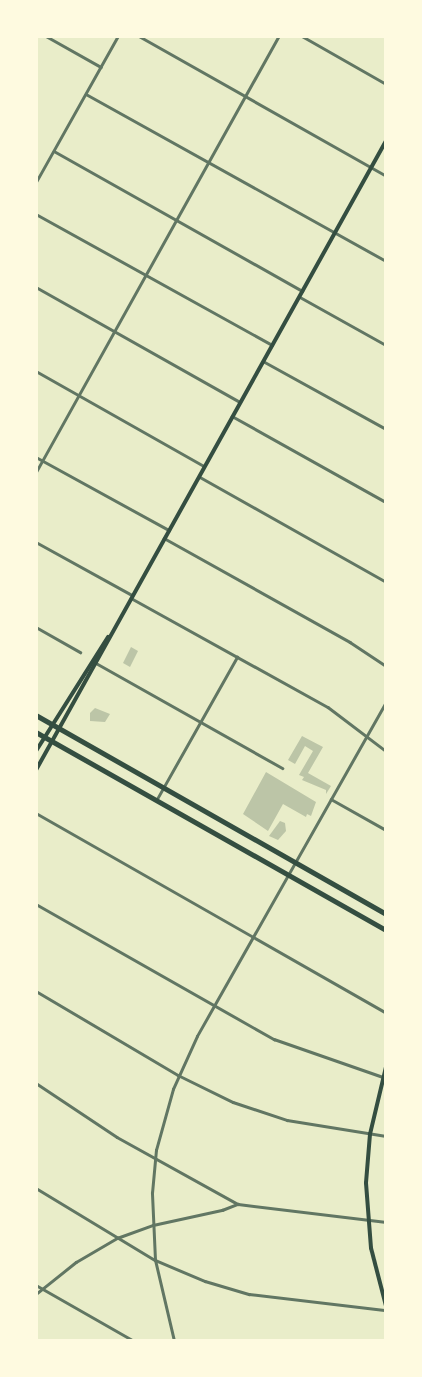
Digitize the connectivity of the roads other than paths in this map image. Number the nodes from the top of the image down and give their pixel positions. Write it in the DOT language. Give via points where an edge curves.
graph roads {
  1 [pos="46,36"];
  2 [pos="118,36"];
  3 [pos="140,36"];
  4 [pos="279,36"];
  5 [pos="302,36"];
  6 [pos="101,67"];
  7 [pos="386,84"];
  8 [pos="86,94"];
  9 [pos="246,96"];
  10 [pos="386,141"];
  11 [pos="54,151"];
  12 [pos="209,162"];
  13 [pos="371,167"];
  14 [pos="386,176"];
  15 [pos="36,182"];
  16 [pos="36,214"];
  17 [pos="177,220"];
  18 [pos="335,232"];
  19 [pos="386,261"];
  20 [pos="146,275"];
  21 [pos="36,287"];
  22 [pos="302,291"];
  23 [pos="299,296"];
  24 [pos="115,331"];
  25 [pos="272,345"];
  26 [pos="386,346"];
  27 [pos="263,361"];
  28 [pos="36,371"];
  29 [pos="79,396"];
  30 [pos="240,402"];
  31 [pos="232,416"];
  32 [pos="386,429"];
  33 [pos="36,456"];
  34 [pos="43,460"];
  35 [pos="204,466"];
  36 [pos="36,472"];
  37 [pos="199,476"];
  38 [pos="386,502"];
  39 [pos="169,530"];
  40 [pos="164,538"];
  41 [pos="36,542"];
  42 [pos="386,582"];
  43 [pos="132,596"];
  44 [pos="36,627"];
  45 [pos="111,634"];
  46 [pos="80,652"];
  47 [pos="237,657"];
  48 [pos="92,660"];
  49 [pos="98,664"];
  50 [pos="386,666"];
  51 [pos="386,702"];
  52 [pos="36,715"];
  53 [pos="200,722"];
  54 [pos="53,724"];
  55 [pos="60,728"];
  56 [pos="36,732"];
  57 [pos="45,737"];
  58 [pos="366,737"];
  59 [pos="53,741"];
  60 [pos="36,751"];
  61 [pos="386,751"];
  62 [pos="282,768"];
  63 [pos="36,770"];
  64 [pos="163,787"];
  65 [pos="331,799"];
  66 [pos="156,800"];
  67 [pos="36,814"];
  68 [pos="386,830"];
  69 [pos="296,863"];
  70 [pos="289,876"];
  71 [pos="36,904"];
  72 [pos="386,914"];
  73 [pos="386,930"];
  74 [pos="255,939"];
  75 [pos="36,991"];
  76 [pos="215,1007"];
  77 [pos="386,1013"];
  78 [pos="386,1068"];
  79 [pos="178,1075"];
  80 [pos="383,1076"];
  81 [pos="36,1083"];
  82 [pos="370,1134"];
  83 [pos="386,1136"];
  84 [pos="155,1160"];
  85 [pos="36,1188"];
  86 [pos="238,1204"];
  87 [pos="367,1220"];
  88 [pos="386,1222"];
  89 [pos="152,1225"];
  90 [pos="117,1238"];
  91 [pos="155,1260"];
  92 [pos="36,1285"];
  93 [pos="42,1288"];
  94 [pos="36,1294"];
  95 [pos="386,1306"];
  96 [pos="386,1310"];
  97 [pos="134,1341"];
  98 [pos="174,1341"];
  1 -- 6 [label="street"];
  2 -- 6 [label="street"];
  3 -- 9 [label="street"];
  4 -- 9 [label="street"];
  5 -- 7 [label="street"];
  6 -- 8 [label="street"];
  8 -- 11 [label="street"];
  8 -- 12 [label="street"];
  9 -- 12 [label="street"];
  9 -- 13 [label="street"];
  10 -- 13 [label="main road"];
  11 -- 15 [label="street"];
  11 -- 17 [label="street"];
  12 -- 17 [label="street"];
  12 -- 18 [label="street"];
  13 -- 14 [label="street"];
  13 -- 18 [label="main road"];
  16 -- 20 [label="street"];
  17 -- 20 [label="street"];
  17 -- 22 [label="street"];
  18 -- 19 [label="street"];
  18 -- 22 [label="main road"];
  20 -- 24 [label="street"];
  20 -- 25 [label="street"];
  21 -- 24 [label="street"];
  22 -- 23 [label="main road"];
  23 -- 25 [label="main road"];
  23 -- 26 [label="street"];
  24 -- 29 [label="street"];
  24 -- 30 [label="street"];
  25 -- 27 [label="main road"];
  27 -- 30 [label="main road"];
  27 -- 32 [label="street"];
  28 -- 29 [label="street"];
  29 -- 34 [label="street"];
  29 -- 35 [label="street"];
  30 -- 31 [label="main road"];
  31 -- 35 [label="main road"];
  31 -- 38 [label="street"];
  33 -- 34 [label="street"];
  34 -- 36 [label="street"];
  34 -- 39 [label="street"];
  35 -- 37 [label="main road"];
  37 -- 39 [label="main road"];
  37 -- 42 [label="street"];
  39 -- 40 [label="main road"];
  40 -- 43 [label="main road"];
  40 -- 50 [label="street" via="350,642"];
  41 -- 43 [label="street"];
  43 -- 45 [label="main road"];
  43 -- 47 [label="street"];
  44 -- 46 [label="street"];
  45 -- 48 [label="main road"];
  45 -- 49 [label="main road"];
  47 -- 53 [label="street"];
  47 -- 58 [label="street" via="341,715"];
  48 -- 49 [label="street"];
  48 -- 54 [label="main road"];
  49 -- 53 [label="street"];
  49 -- 55 [label="main road"];
  51 -- 58 [label="street"];
  52 -- 54 [label="main road"];
  53 -- 62 [label="street"];
  53 -- 64 [label="street"];
  54 -- 55 [label="main road"];
  54 -- 57 [label="main road"];
  55 -- 59 [label="main road"];
  55 -- 64 [label="main road"];
  56 -- 57 [label="main road"];
  57 -- 59 [label="main road"];
  57 -- 60 [label="main road"];
  58 -- 61 [label="street"];
  58 -- 65 [label="street"];
  59 -- 63 [label="main road"];
  59 -- 66 [label="main road"];
  64 -- 66 [label="street"];
  64 -- 69 [label="main road"];
  65 -- 68 [label="street"];
  65 -- 69 [label="street"];
  66 -- 70 [label="main road"];
  67 -- 74 [label="street"];
  69 -- 70 [label="street"];
  69 -- 72 [label="main road"];
  70 -- 73 [label="main road"];
  70 -- 74 [label="street"];
  71 -- 76 [label="street"];
  74 -- 76 [label="street"];
  74 -- 77 [label="street"];
  75 -- 79 [label="street"];
  76 -- 79 [label="street"];
  76 -- 80 [label="street" via="274,1039"];
  78 -- 80 [label="main road"];
  79 -- 82 [label="street" via="259,1111"];
  79 -- 84 [label="street"];
  80 -- 82 [label="main road"];
  81 -- 84 [label="street"];
  82 -- 83 [label="street"];
  82 -- 87 [label="main road"];
  84 -- 86 [label="street"];
  84 -- 89 [label="street"];
  85 -- 90 [label="street"];
  86 -- 87 [label="street"];
  86 -- 89 [label="street"];
  87 -- 88 [label="street"];
  87 -- 95 [label="main road"];
  89 -- 90 [label="street"];
  89 -- 91 [label="street"];
  90 -- 91 [label="street"];
  90 -- 93 [label="street" via="76,1262"];
  91 -- 96 [label="street" via="205,1282 249,1294"];
  91 -- 98 [label="street"];
  92 -- 93 [label="street"];
  93 -- 94 [label="street"];
  93 -- 97 [label="street"];
}
